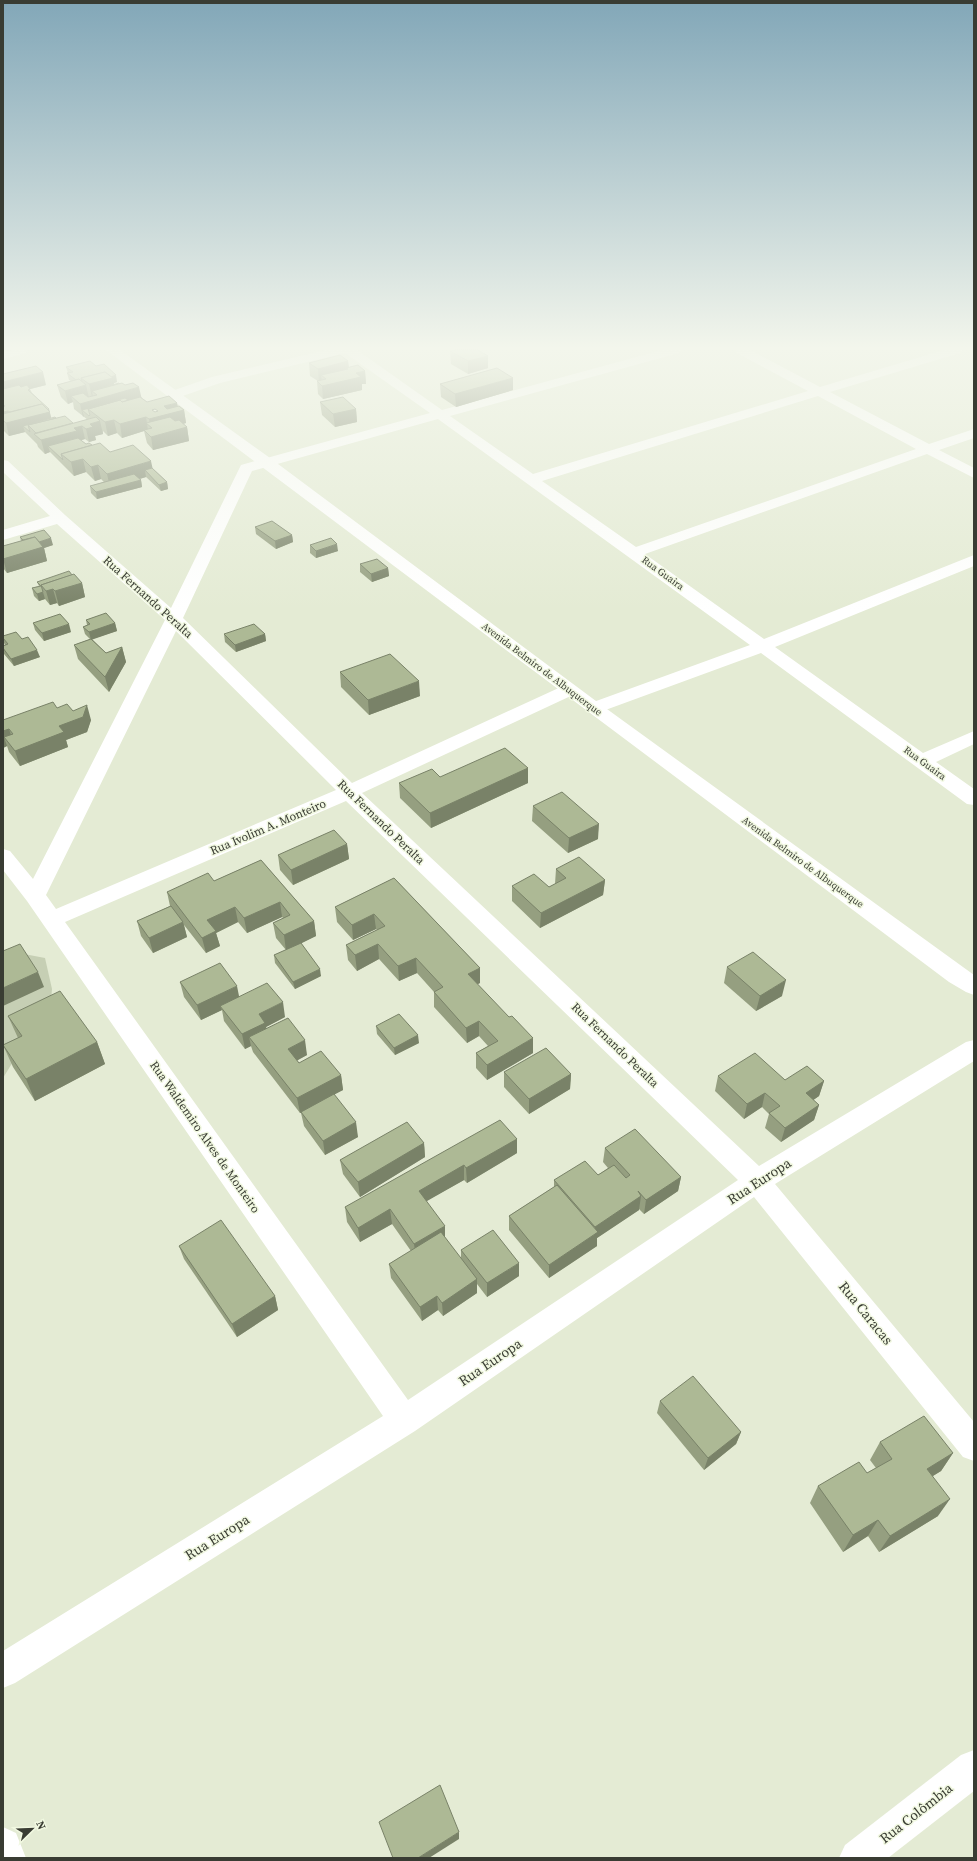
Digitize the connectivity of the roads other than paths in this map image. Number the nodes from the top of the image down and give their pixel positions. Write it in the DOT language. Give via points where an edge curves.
graph roads {
  1 [pos="232,437"];
  2 [pos="354,437"];
  3 [pos="470,437"];
  4 [pos="671,437"];
  5 [pos="902,437"];
  6 [pos="962,437"];
  7 [pos="925,449"];
  8 [pos="265,461"];
  9 [pos="3,464"];
  10 [pos="974,474"];
  11 [pos="529,480"];
  12 [pos="60,518"];
  13 [pos="3,535"];
  14 [pos="634,553"];
  15 [pos="974,560"];
  16 [pos="174,619"];
  17 [pos="763,646"];
  18 [pos="570,690"];
  19 [pos="594,708"];
  20 [pos="974,737"];
  21 [pos="922,761"];
  22 [pos="349,792"];
  23 [pos="974,799"];
  24 [pos="3,856"];
  25 [pos="35,896"];
  26 [pos="52,919"];
  27 [pos="974,986"];
  28 [pos="974,1048"];
  29 [pos="757,1181"];
  30 [pos="404,1420"];
  31 [pos="974,1446"];
  32 [pos="3,1671"];
  33 [pos="974,1768"];
  34 [pos="3,1846"];
  35 [pos="7,1858"];
  36 [pos="858,1858"];
  1 -- 8 [label="street, Avenida Belmiro de Albuquerque"];
  2 -- 8 [label="street"];
  3 -- 11 [label="street, Rua Guaira"];
  4 -- 11 [label="street"];
  5 -- 7 [label="street"];
  6 -- 7 [label="street"];
  7 -- 10 [label="street"];
  7 -- 14 [label="street"];
  8 -- 16 [label="street" via="246,468"];
  8 -- 18 [label="street, Avenida Belmiro de Albuquerque"];
  9 -- 12 [label="street, Rua Fernando Peralta"];
  11 -- 14 [label="street, Rua Guaira"];
  12 -- 13 [label="street"];
  12 -- 16 [label="street, Rua Fernando Peralta"];
  14 -- 17 [label="street, Rua Guaira"];
  15 -- 17 [label="street"];
  16 -- 22 [label="street, Rua Fernando Peralta"];
  16 -- 25 [label="street"];
  17 -- 19 [label="street"];
  17 -- 21 [label="street, Rua Guaira"];
  18 -- 19 [label="street, Avenida Belmiro de Albuquerque"];
  18 -- 22 [label="street, Rua Ivolim A. Monteiro"];
  19 -- 27 [label="street, Avenida Belmiro de Albuquerque"];
  20 -- 21 [label="street"];
  21 -- 23 [label="street, Rua Guaira"];
  22 -- 26 [label="street, Rua Ivolim A. Monteiro"];
  22 -- 29 [label="street, Rua Fernando Peralta"];
  24 -- 25 [label="street, Rua Waldemiro Alves de Monteiro"];
  25 -- 26 [label="street, Rua Waldemiro Alves de Monteiro"];
  26 -- 30 [label="street, Rua Waldemiro Alves de Monteiro"];
  28 -- 29 [label="street, Rua Europa"];
  29 -- 30 [label="street, Rua Europa"];
  29 -- 31 [label="street, Rua Caracas"];
  30 -- 32 [label="street, Rua Europa"];
  33 -- 36 [label="street, Rua Colômbia"];
  34 -- 35 [label="street"];
}
